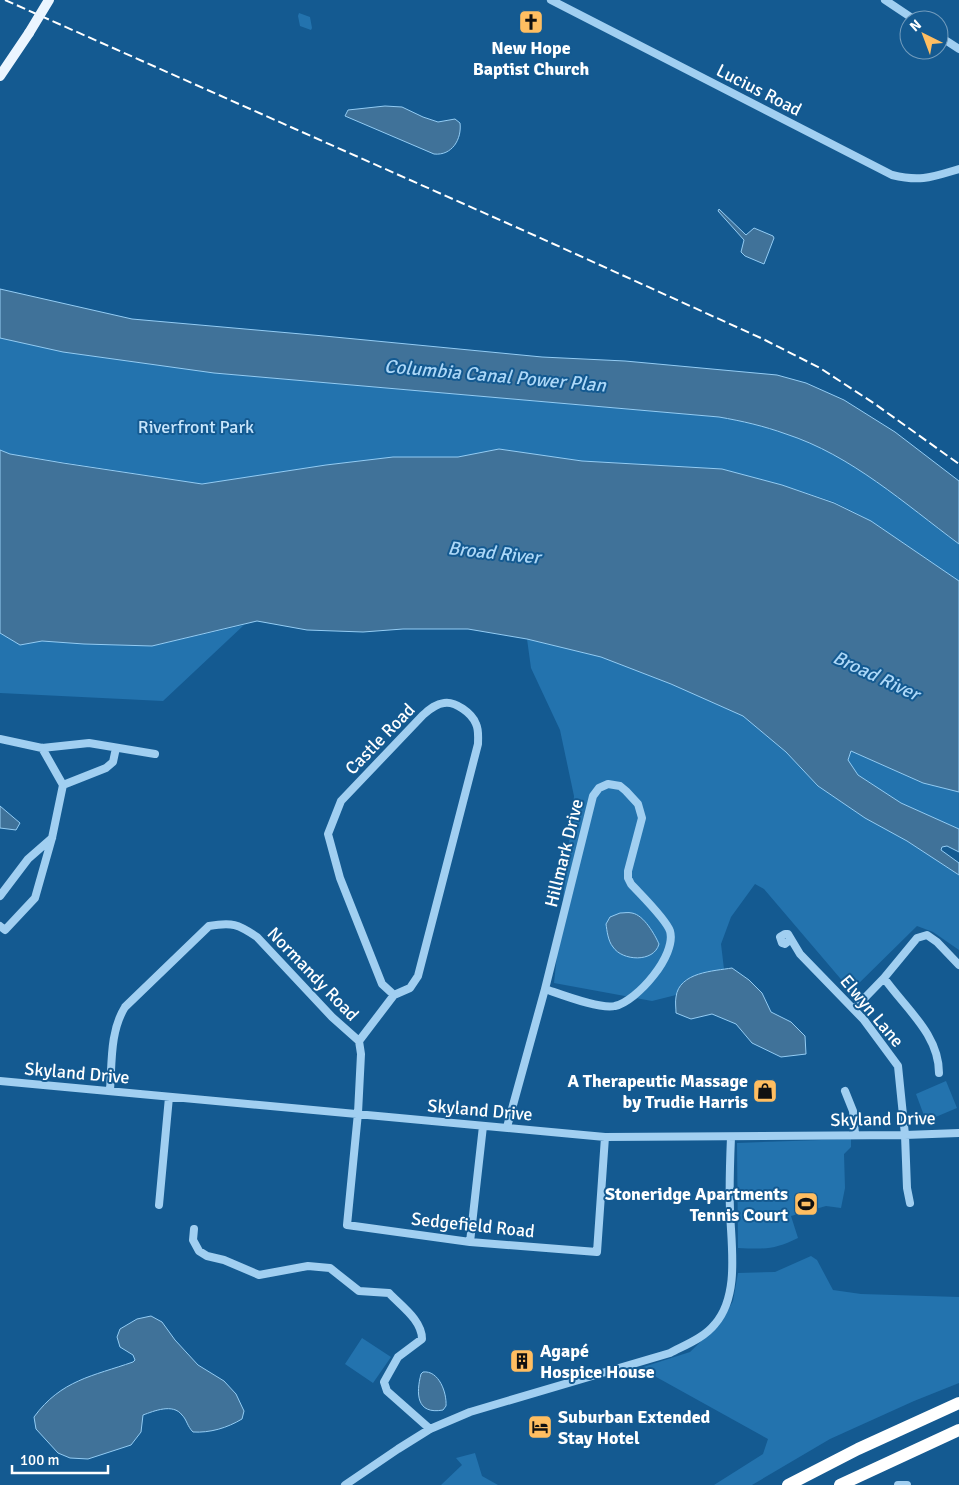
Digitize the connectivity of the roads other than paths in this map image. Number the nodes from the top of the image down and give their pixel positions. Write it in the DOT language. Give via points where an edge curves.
graph roads {
  1 [pos="50,0"];
  2 [pos="552,0"];
  3 [pos="885,0"];
  4 [pos="900,10"];
  5 [pos="0,76"];
  6 [pos="959,169"];
  7 [pos="0,739"];
  8 [pos="42,748"];
  9 [pos="116,748"];
  10 [pos="156,754"];
  11 [pos="63,785"];
  12 [pos="52,838"];
  13 [pos="0,896"];
  14 [pos="0,926"];
  15 [pos="790,940"];
  16 [pos="959,965"];
  17 [pos="884,978"];
  18 [pos="545,989"];
  19 [pos="394,995"];
  20 [pos="854,1009"];
  21 [pos="359,1041"];
  22 [pos="939,1073"];
  23 [pos="0,1081"];
  24 [pos="110,1090"];
  25 [pos="844,1091"];
  26 [pos="169,1096"];
  27 [pos="358,1113"];
  28 [pos="483,1126"];
  29 [pos="508,1127"];
  30 [pos="959,1133"];
  31 [pos="856,1134"];
  32 [pos="905,1135"];
  33 [pos="605,1137"];
  34 [pos="731,1137"];
  35 [pos="910,1203"];
  36 [pos="159,1205"];
  37 [pos="194,1229"];
  38 [pos="470,1242"];
  39 [pos="959,1403"];
  40 [pos="430,1429"];
  41 [pos="959,1430"];
  42 [pos="345,1485"];
  43 [pos="788,1485"];
  44 [pos="840,1485"];
  45 [pos="898,1485"];
  46 [pos="907,1485"];
  1 -- 5 [label="main road, bridge"];
  2 -- 6 [label="street, Lucius Road" via="892,175 922,179"];
  3 -- 4 [label="street"];
  7 -- 8 [label="street"];
  8 -- 9 [label="street" via="89,743"];
  8 -- 11 [label="street"];
  9 -- 10 [label="street"];
  9 -- 11 [label="street" via="113,762 106,768"];
  11 -- 12 [label="street"];
  12 -- 13 [label="street" via="28,860"];
  12 -- 14 [label="street" via="35,898 5,930"];
  15 -- 20 [label="street, Elwyn Lane"];
  16 -- 17 [label="street" via="928,935 917,938"];
  17 -- 20 [label="street"];
  17 -- 22 [label="street" via="931,1039 939,1061"];
  18 -- 18 [label="street, Hillmark Drive" via="594,796 599,788 608,784 620,786 638,804 642,818 628,878 670,931 668,951 640,992 613,1007"];
  18 -- 29 [label="street, Hillmark Drive"];
  19 -- 19 [label="street, Castle Road" via="410,988 418,976 478,744 476,722 468,712 446,702 423,715 341,801 328,834 340,878 382,984"];
  19 -- 21 [label="street, Castle Road"];
  20 -- 32 [label="street, Elwyn Lane" via="898,1066"];
  21 -- 24 [label="street, Normandy Road" via="320,1005 257,937 242,927 226,923 209,926 125,1007 118,1018"];
  21 -- 27 [label="street"];
  23 -- 24 [label="street, Skyland Drive"];
  24 -- 26 [label="street, Skyland Drive"];
  25 -- 31 [label="street" via="854,1111"];
  26 -- 27 [label="street, Skyland Drive"];
  26 -- 36 [label="street"];
  27 -- 28 [label="street, Skyland Drive"];
  27 -- 38 [label="street, Sedgefield Road" via="347,1226"];
  28 -- 29 [label="street, Skyland Drive"];
  28 -- 38 [label="street"];
  29 -- 33 [label="street, Skyland Drive"];
  30 -- 32 [label="street, Skyland Drive"];
  31 -- 32 [label="street, Skyland Drive"];
  31 -- 34 [label="street, Skyland Drive"];
  32 -- 35 [label="street, Elwyn Lane"];
  33 -- 34 [label="street, Skyland Drive"];
  33 -- 38 [label="street, Sedgefield Road" via="597,1252"];
  34 -- 40 [label="street" via="732,1279 728,1300 715,1324 693,1342 670,1353 470,1412"];
  37 -- 40 [label="street" via="193,1240 206,1256 259,1275 308,1266 330,1268 359,1290 389,1293 414,1319 422,1331 422,1339 398,1357 384,1382 387,1391"];
  39 -- 43 [label="highway"];
  40 -- 42 [label="street"];
  41 -- 44 [label="highway"];
  45 -- 46 [label="street"];
}
